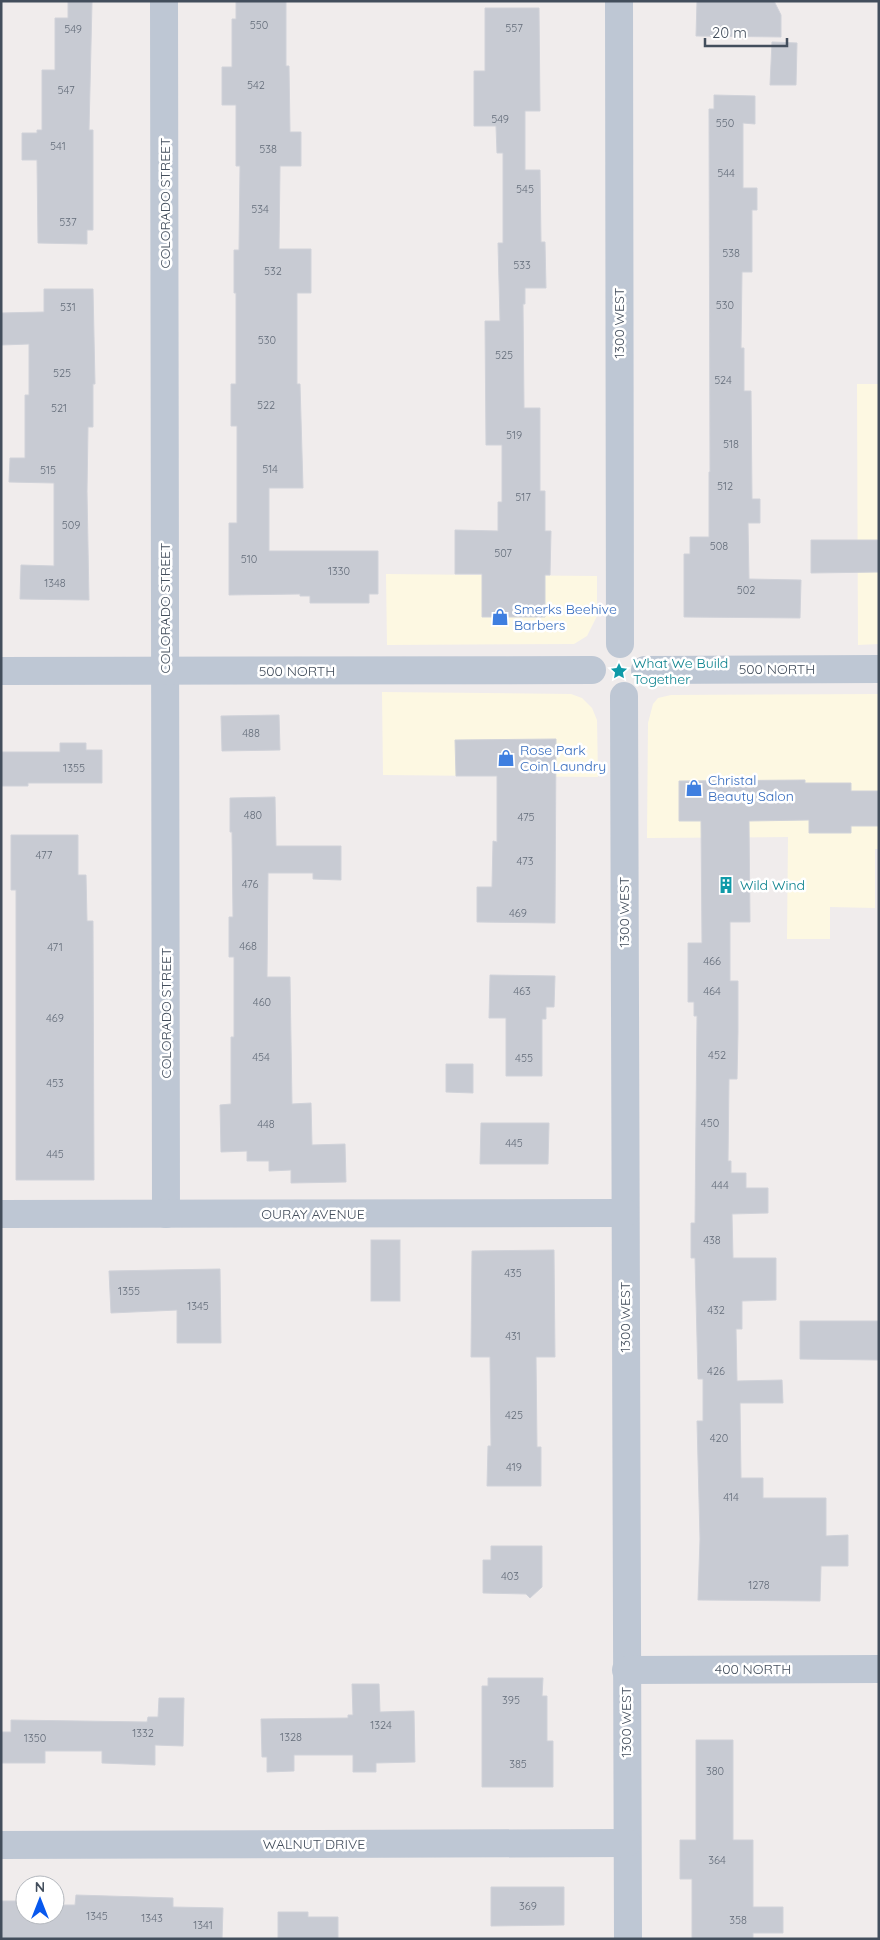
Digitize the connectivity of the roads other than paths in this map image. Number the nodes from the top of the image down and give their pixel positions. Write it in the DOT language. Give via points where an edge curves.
graph roads {
  1 [pos="164,1"];
  2 [pos="619,1"];
  3 [pos="620,644"];
  4 [pos="879,669"];
  5 [pos="592,670"];
  6 [pos="645,670"];
  7 [pos="1,671"];
  8 [pos="165,671"];
  9 [pos="624,696"];
  10 [pos="625,1213"];
  11 [pos="1,1214"];
  12 [pos="166,1214"];
  13 [pos="879,1669"];
  14 [pos="626,1670"];
  15 [pos="627,1843"];
  16 [pos="1,1845"];
  17 [pos="628,1939"];
  1 -- 8 [label="street, COLORADO STREET"];
  2 -- 3 [label="street, 1300 WEST"];
  3 -- 5 [label="street" via="600,651"];
  3 -- 6 [label="street" via="633,648 639,654"];
  4 -- 6 [label="street, 500 NORTH"];
  5 -- 8 [label="street, 500 NORTH"];
  5 -- 9 [label="street" via="601,690 609,695"];
  6 -- 9 [label="street" via="640,686"];
  7 -- 8 [label="street, 500 NORTH"];
  8 -- 12 [label="street, COLORADO STREET"];
  9 -- 10 [label="street, 1300 WEST"];
  10 -- 12 [label="street, OURAY AVENUE"];
  10 -- 14 [label="street, 1300 WEST"];
  11 -- 12 [label="street, OURAY AVENUE"];
  13 -- 14 [label="street, 400 NORTH"];
  14 -- 15 [label="street, 1300 WEST"];
  15 -- 16 [label="street, WALNUT DRIVE"];
  15 -- 17 [label="street, 1300 WEST"];
}
